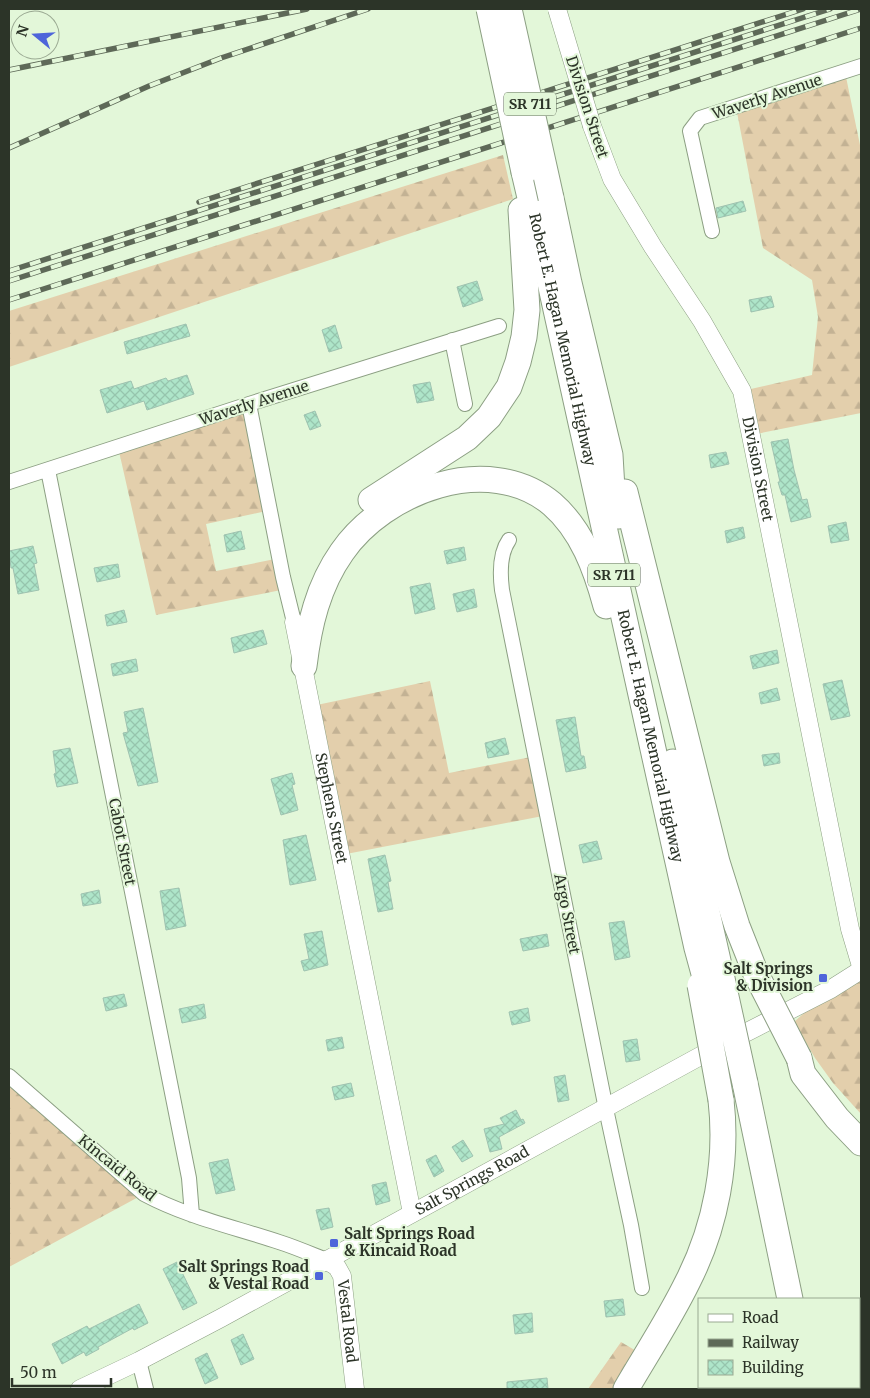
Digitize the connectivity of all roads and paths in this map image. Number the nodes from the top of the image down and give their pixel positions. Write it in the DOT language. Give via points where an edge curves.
graph roads {
  1 [pos="489,9"];
  2 [pos="509,9"];
  3 [pos="557,9"];
  4 [pos="861,66"];
  5 [pos="535,202"];
  6 [pos="712,231"];
  7 [pos="499,326"];
  8 [pos="452,340"];
  9 [pos="249,404"];
  10 [pos="465,404"];
  11 [pos="610,455"];
  12 [pos="48,470"];
  13 [pos="9,482"];
  14 [pos="509,540"];
  15 [pos="294,622"];
  16 [pos="304,666"];
  17 [pos="637,678"];
  18 [pos="861,968"];
  19 [pos="709,980"];
  20 [pos="799,1058"];
  21 [pos="9,1076"];
  22 [pos="732,1092"];
  23 [pos="606,1109"];
  24 [pos="861,1126"];
  25 [pos="861,1143"];
  26 [pos="412,1213"];
  27 [pos="192,1215"];
  28 [pos="326,1260"];
  29 [pos="642,1288"];
  30 [pos="775,1298"];
  31 [pos="790,1298"];
  32 [pos="139,1361"];
  33 [pos="80,1389"];
  34 [pos="146,1389"];
  35 [pos="355,1389"];
  36 [pos="626,1389"];
  1 -- 5 [label="highway, SR 711, bridge" via="524,172 520,191"];
  2 -- 5 [label="highway, Robert E. Hagan Memorial Highway / SR 711, bridge"];
  3 -- 18 [label="street, Division Street, bridge" via="592,126 612,179 742,390 850,930"];
  4 -- 6 [label="street, Waverly Avenue" via="700,118 690,131"];
  5 -- 11 [label="highway, Robert E. Hagan Memorial Highway / SR 711"];
  5 -- 15 [label="highway" via="527,310 520,353 509,386 489,416 467,438 367,503 341,527 318,560"];
  5 -- 17 [label="highway, Robert E. Hagan Memorial Highway / SR 711"];
  7 -- 8 [label="street, Waverly Avenue"];
  8 -- 9 [label="street, Waverly Avenue"];
  8 -- 10 [label="street"];
  9 -- 12 [label="street, Waverly Avenue"];
  9 -- 15 [label="street, Stephens Street"];
  11 -- 19 [label="highway" via="612,488"];
  11 -- 20 [label="highway, bridge" via="624,485 717,862 737,926 756,974"];
  12 -- 13 [label="street, Waverly Avenue"];
  12 -- 27 [label="street, Cabot Street" via="189,1178"];
  14 -- 23 [label="street, Argo Street" via="504,547 501,567 502,590"];
  15 -- 16 [label="street, Stephens Street"];
  16 -- 17 [label="highway" via="309,629 322,587 342,552 360,530 405,498 456,481 480,479 534,493 551,504 576,531 594,569 620,656"];
  16 -- 26 [label="street, Stephens Street"];
  17 -- 19 [label="highway, Robert E. Hagan Memorial Highway / SR 711" via="696,948"];
  18 -- 23 [label="street, Salt Springs Road" via="831,989"];
  19 -- 22 [label="highway, bridge"];
  20 -- 24 [label="highway"];
  20 -- 25 [label="highway" via="803,1074"];
  21 -- 27 [label="street, Kincaid Road" via="144,1194"];
  22 -- 30 [label="highway"];
  22 -- 31 [label="highway"];
  22 -- 36 [label="highway" via="723,1131 716,1197 706,1235 689,1280"];
  23 -- 26 [label="street, Salt Springs Road"];
  23 -- 29 [label="street, Argo Street"];
  26 -- 28 [label="street, Salt Springs Road"];
  27 -- 28 [label="street, Kincaid Road"];
  28 -- 32 [label="street, Salt Springs Road"];
  28 -- 35 [label="street, Vestal Road" via="337,1267 342,1276"];
  32 -- 33 [label="street, Salt Springs Road"];
  32 -- 34 [label="street"];
}
